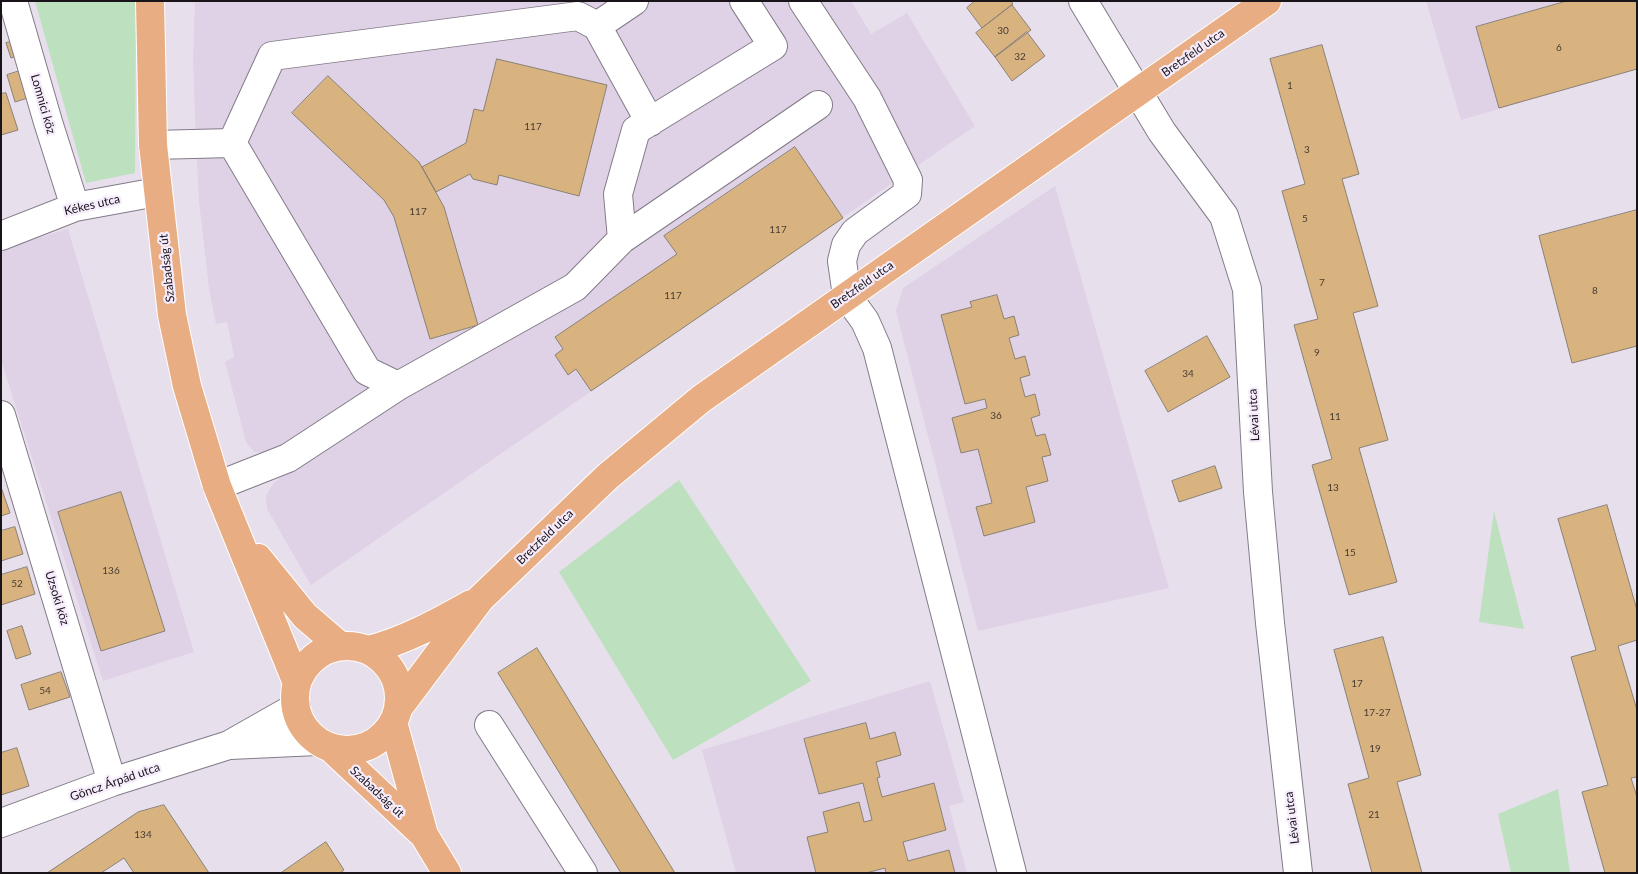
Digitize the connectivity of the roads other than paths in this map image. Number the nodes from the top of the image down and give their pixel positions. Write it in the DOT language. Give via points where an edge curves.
graph roads {
  1 [pos="13,1"];
  2 [pos="150,1"];
  3 [pos="634,1"];
  4 [pos="744,1"];
  5 [pos="803,1"];
  6 [pos="1083,1"];
  7 [pos="1266,1"];
  8 [pos="597,26"];
  9 [pos="1138,91"];
  10 [pos="818,105"];
  11 [pos="650,122"];
  12 [pos="232,143"];
  13 [pos="153,145"];
  14 [pos="158,192"];
  15 [pos="75,207"];
  16 [pos="1,236"];
  17 [pos="622,239"];
  18 [pos="847,296"];
  19 [pos="398,386"];
  20 [pos="1,415"];
  21 [pos="217,486"];
  22 [pos="235,526"];
  23 [pos="480,599"];
  24 [pos="340,646"];
  25 [pos="368,650"];
  26 [pos="296,695"];
  27 [pos="396,717"];
  28 [pos="490,725"];
  29 [pos="229,745"];
  30 [pos="324,745"];
  31 [pos="112,782"];
  32 [pos="1,822"];
  33 [pos="424,835"];
  34 [pos="446,873"];
  35 [pos="583,873"];
  36 [pos="1012,873"];
  37 [pos="1298,873"];
  1 -- 15 [label="street, Lomnici köz"];
  2 -- 13 [label="main road, Szabadság út"];
  3 -- 8 [label="street"];
  4 -- 11 [label="street" via="773,46"];
  5 -- 18 [label="street" via="867,98 908,180 906,194 855,232 846,245 842,261"];
  6 -- 9 [label="street, Lévai utca"];
  7 -- 9 [label="main road, Bretzfeld utca"];
  8 -- 11 [label="street"];
  8 -- 12 [label="street" via="578,16 272,56"];
  9 -- 18 [label="main road, Bretzfeld utca"];
  9 -- 37 [label="street, Lévai utca" via="1162,132 1224,216 1247,289 1258,492 1276,694"];
  10 -- 17 [label="street"];
  11 -- 17 [label="street" via="636,130 618,194"];
  12 -- 13 [label="street"];
  12 -- 19 [label="street" via="368,371"];
  13 -- 14 [label="main road, Szabadság út"];
  14 -- 15 [label="street, Kékes utca"];
  14 -- 21 [label="main road, Szabadság út" via="174,324 187,386"];
  15 -- 16 [label="street, Kékes utca"];
  17 -- 19 [label="street" via="575,287"];
  18 -- 23 [label="main road, Bretzfeld utca" via="646,442"];
  18 -- 36 [label="street" via="865,321 877,348"];
  19 -- 21 [label="street" via="288,458"];
  20 -- 31 [label="street, Uzsoki köz"];
  21 -- 22 [label="main road, Szabadság út"];
  22 -- 24 [label="main road, Szabadság út" via="272,578 300,610"];
  22 -- 26 [label="main road, Szabadság út"];
  23 -- 25 [label="main road, Bretzfeld utca" via="423,631"];
  23 -- 27 [label="main road, Bretzfeld utca"];
  24 -- 25 [label="main road"];
  24 -- 26 [label="main road" via="329,649 309,663"];
  25 -- 27 [label="main road" via="381,658 397,680 400,694"];
  26 -- 29 [label="street, Göncz Árpád utca"];
  26 -- 30 [label="main road" via="304,727"];
  27 -- 30 [label="main road" via="386,736 367,747 349,750"];
  27 -- 33 [label="main road, Szabadság út"];
  28 -- 35 [label="street"];
  29 -- 30 [label="street, Göncz Árpád utca"];
  29 -- 31 [label="street, Göncz Árpád utca"];
  30 -- 33 [label="main road, Szabadság út"];
  31 -- 32 [label="street, Göncz Árpád utca"];
  33 -- 34 [label="main road, Szabadság út"];
}
